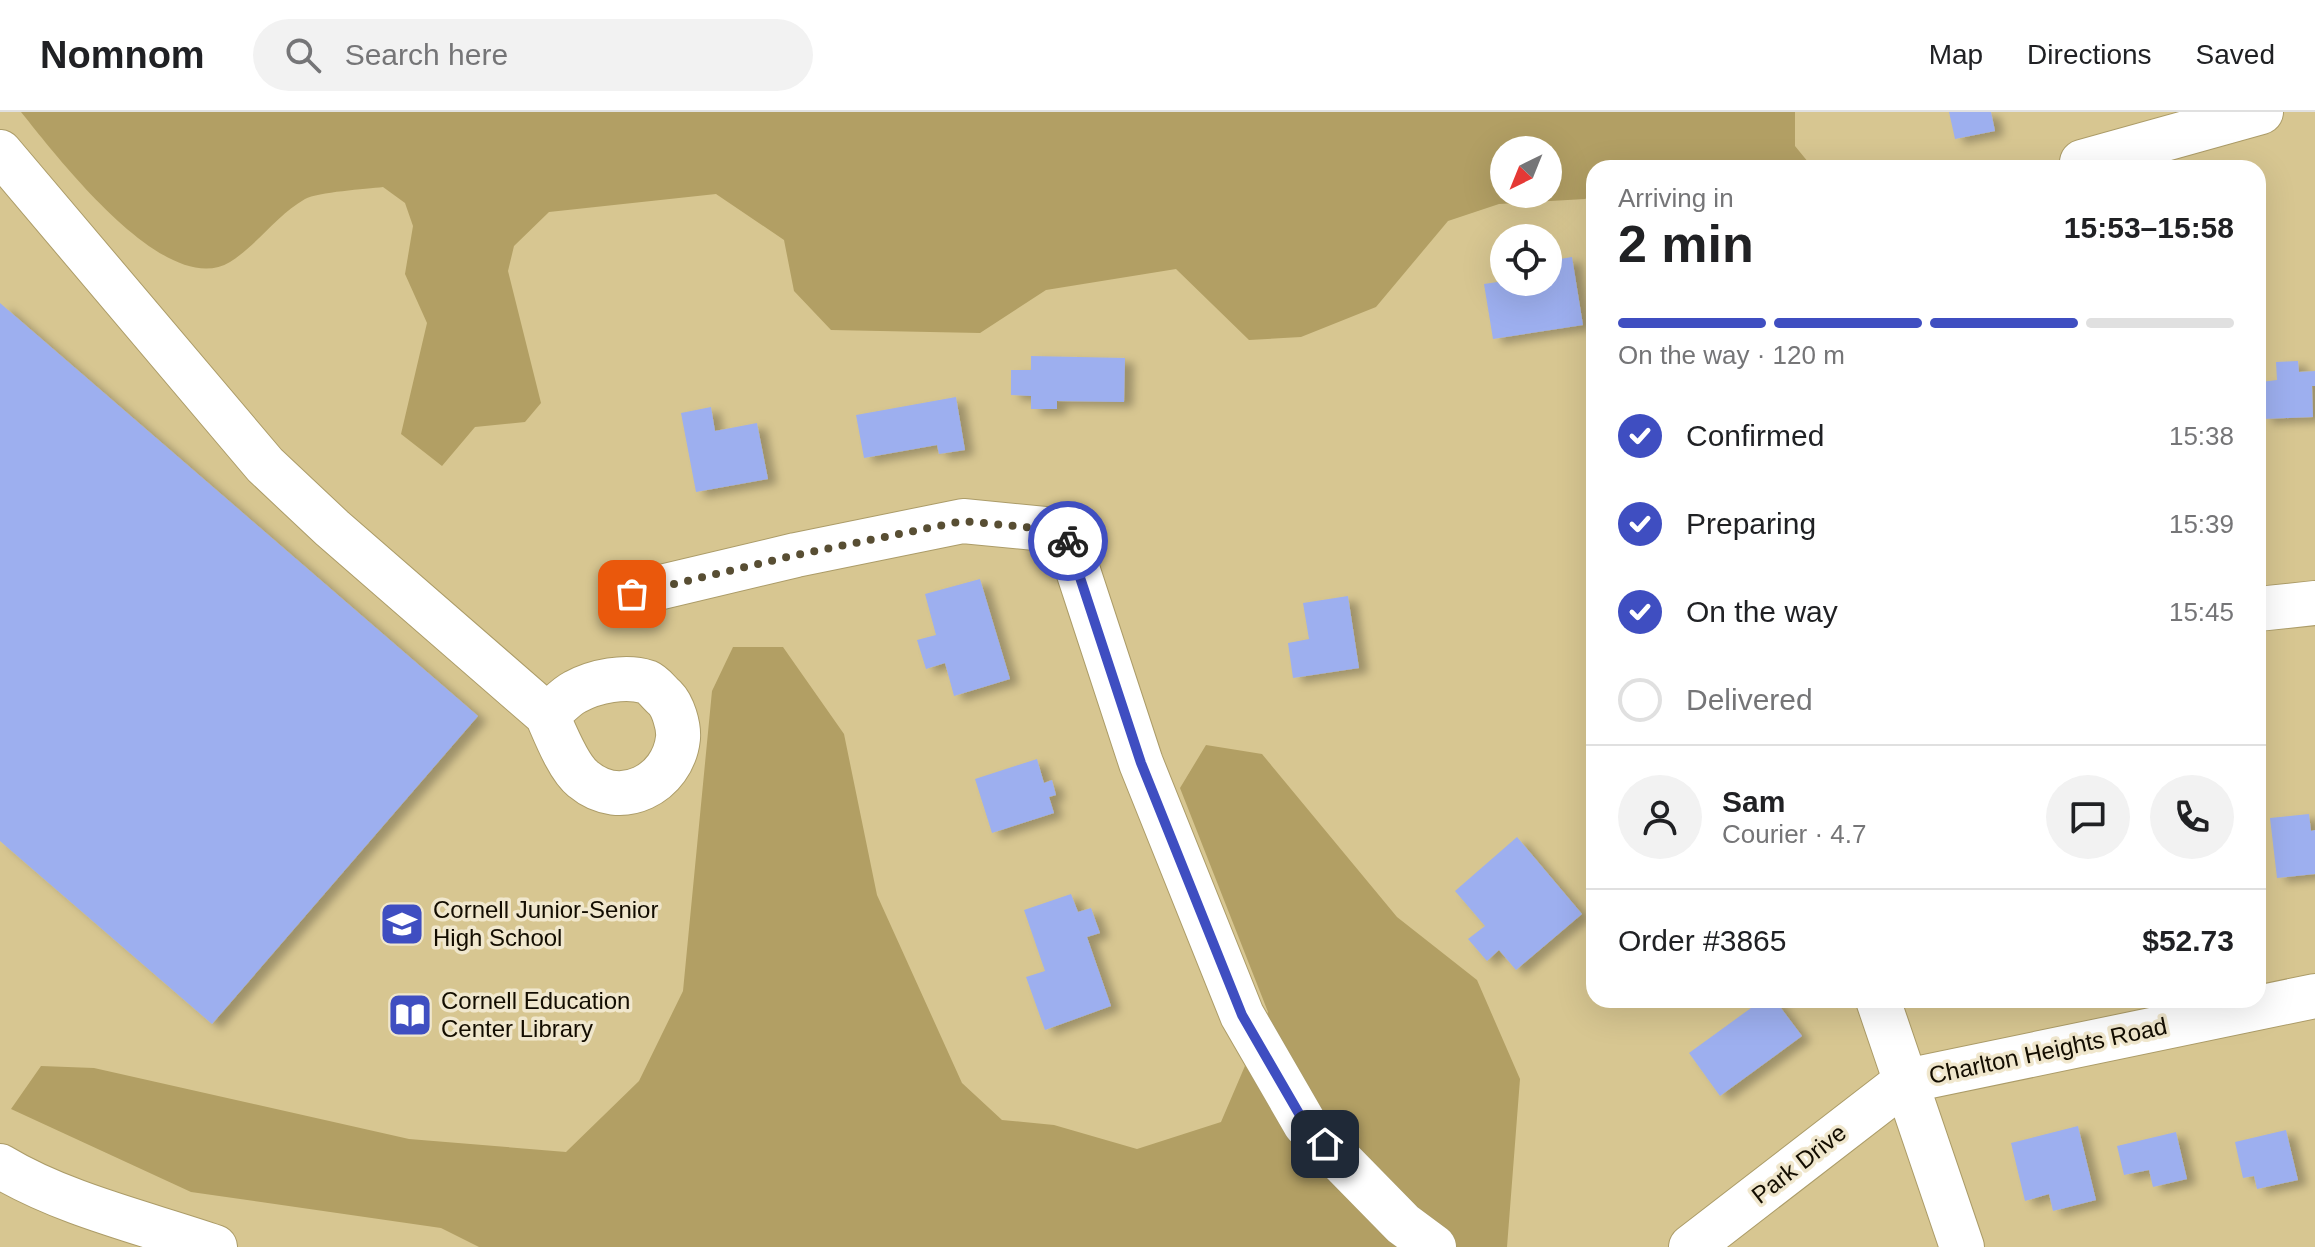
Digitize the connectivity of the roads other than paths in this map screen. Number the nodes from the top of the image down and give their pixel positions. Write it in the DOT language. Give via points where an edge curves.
graph roads {
  1 [pos="2261,112"];
  2 [pos="0,152"];
  3 [pos="2089,160"];
  4 [pos="632,594"];
  5 [pos="2315,603"];
  6 [pos="2266,608"];
  7 [pos="547,715"];
  8 [pos="2315,996"];
  9 [pos="2266,1006"];
  10 [pos="1881,1008"];
  11 [pos="2257,1008"];
  12 [pos="1906,1081"];
  13 [pos="0,1166"];
  14 [pos="215,1247"];
  15 [pos="1434,1247"];
  16 [pos="1691,1247"];
  17 [pos="1962,1247"];
  1 -- 3 [label="street"];
  2 -- 7 [label="street" via="265,465"];
  4 -- 15 [label="street" via="963,521 1065,531 1141,763 1242,1015 1305,1124 1403,1224"];
  5 -- 6 [label="street"];
  8 -- 9 [label="street, Charlton Heights Road"];
  10 -- 12 [label="street"];
  11 -- 12 [label="street, Charlton Heights Road"];
  12 -- 16 [label="street, Park Drive"];
  12 -- 17 [label="street, Charlton Heights Road"];
  13 -- 14 [label="street" via="67,1197"];
}
